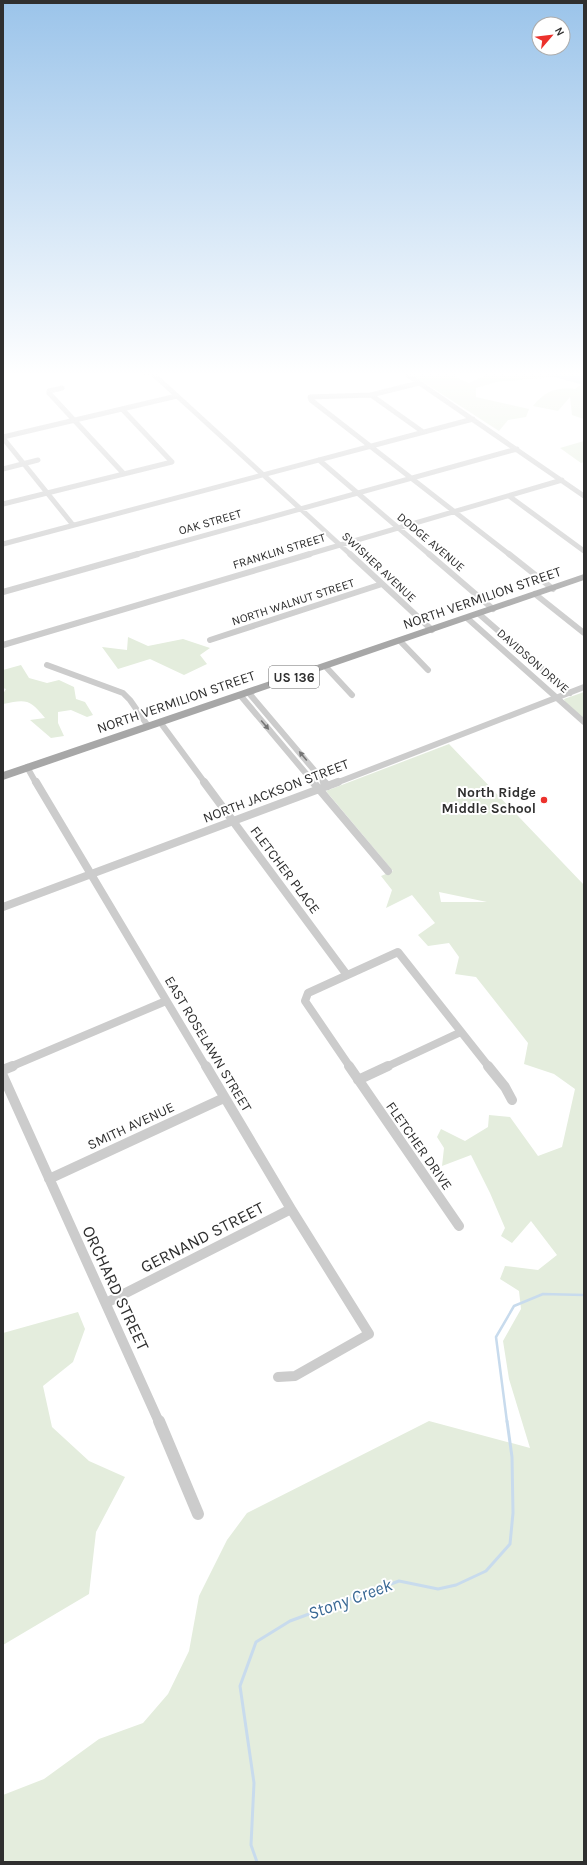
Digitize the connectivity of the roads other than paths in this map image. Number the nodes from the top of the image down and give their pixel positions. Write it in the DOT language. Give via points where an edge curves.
graph roads {
  1 [pos="21,460"];
  2 [pos="38,460"];
  3 [pos="111,460"];
  4 [pos="170,460"];
  5 [pos="248,460"];
  6 [pos="319,460"];
  7 [pos="389,460"];
  8 [pos="476,460"];
  9 [pos="532,460"];
  10 [pos="24,464"];
  11 [pos="3,469"];
  12 [pos="124,474"];
  13 [pos="264,475"];
  14 [pos="412,478"];
  15 [pos="562,480"];
  16 [pos="48,493"];
  17 [pos="357,493"];
  18 [pos="508,496"];
  19 [pos="584,496"];
  20 [pos="3,504"];
  21 [pos="300,508"];
  22 [pos="454,512"];
  23 [pos="73,525"];
  24 [pos="400,529"];
  25 [pos="3,544"];
  26 [pos="341,545"];
  27 [pos="584,551"];
  28 [pos="584,578"];
  29 [pos="382,584"];
  30 [pos="553,588"];
  31 [pos="3,592"];
  32 [pos="535,594"];
  33 [pos="493,609"];
  34 [pos="479,614"];
  35 [pos="467,618"];
  36 [pos="432,630"];
  37 [pos="584,633"];
  38 [pos="210,640"];
  39 [pos="400,641"];
  40 [pos="3,645"];
  41 [pos="47,665"];
  42 [pos="326,667"];
  43 [pos="428,670"];
  44 [pos="584,687"];
  45 [pos="570,693"];
  46 [pos="244,694"];
  47 [pos="352,695"];
  48 [pos="557,698"];
  49 [pos="160,722"];
  50 [pos="584,722"];
  51 [pos="148,726"];
  52 [pos="27,767"];
  53 [pos="3,776"];
  54 [pos="328,786"];
  55 [pos="319,789"];
  56 [pos="233,821"];
  57 [pos="388,871"];
  58 [pos="90,874"];
  59 [pos="3,907"];
  60 [pos="347,975"];
  61 [pos="166,1001"];
  62 [pos="461,1032"];
  63 [pos="3,1070"];
  64 [pos="3,1076"];
  65 [pos="358,1080"];
  66 [pos="224,1098"];
  67 [pos="512,1100"];
  68 [pos="49,1179"];
  69 [pos="291,1209"];
  70 [pos="459,1226"];
  71 [pos="106,1303"];
  72 [pos="278,1377"];
  73 [pos="198,1514"];
  1 -- 10 [label="street"];
  2 -- 10 [label="street"];
  3 -- 12 [label="street"];
  4 -- 12 [label="street" via="172,462"];
  5 -- 13 [label="street, SWISHER AVENUE"];
  6 -- 13 [label="street"];
  6 -- 17 [label="street, DODGE AVENUE"];
  7 -- 14 [label="street"];
  8 -- 14 [label="street, OAK STREET"];
  9 -- 15 [label="street"];
  10 -- 11 [label="street"];
  10 -- 16 [label="street"];
  12 -- 16 [label="street"];
  13 -- 21 [label="street, SWISHER AVENUE"];
  13 -- 23 [label="street"];
  14 -- 17 [label="street, OAK STREET"];
  14 -- 22 [label="street"];
  15 -- 18 [label="street, FRANKLIN STREET"];
  15 -- 19 [label="street"];
  16 -- 20 [label="street"];
  16 -- 23 [label="street"];
  17 -- 21 [label="street, OAK STREET"];
  17 -- 24 [label="street, DODGE AVENUE"];
  18 -- 22 [label="street, FRANKLIN STREET"];
  18 -- 27 [label="street"];
  21 -- 26 [label="street, SWISHER AVENUE"];
  21 -- 31 [label="street, OAK STREET"];
  22 -- 24 [label="street, FRANKLIN STREET"];
  22 -- 30 [label="street"];
  23 -- 25 [label="street"];
  24 -- 26 [label="street, FRANKLIN STREET"];
  24 -- 33 [label="street, DODGE AVENUE"];
  26 -- 29 [label="street, SWISHER AVENUE"];
  26 -- 40 [label="street, FRANKLIN STREET"];
  28 -- 30 [label="main road, NORTH VERMILION STREET / US 136"];
  29 -- 36 [label="street, SWISHER AVENUE"];
  29 -- 38 [label="street, NORTH WALNUT STREET"];
  30 -- 32 [label="main road, NORTH VERMILION STREET / US 136"];
  32 -- 33 [label="main road, NORTH VERMILION STREET / US 136"];
  32 -- 37 [label="street"];
  33 -- 34 [label="main road, NORTH VERMILION STREET / US 136"];
  34 -- 35 [label="main road, NORTH VERMILION STREET / US 136"];
  34 -- 45 [label="street, DAVIDSON DRIVE"];
  35 -- 36 [label="main road, NORTH VERMILION STREET / US 136"];
  35 -- 48 [label="street, DAVIDSON DRIVE"];
  36 -- 39 [label="main road, NORTH VERMILION STREET / US 136"];
  39 -- 42 [label="main road, NORTH VERMILION STREET / US 136"];
  39 -- 43 [label="street"];
  41 -- 51 [label="street" via="123,693"];
  42 -- 46 [label="main road, NORTH VERMILION STREET / US 136"];
  42 -- 47 [label="street"];
  44 -- 45 [label="street, NORTH JACKSON STREET"];
  45 -- 48 [label="street, NORTH JACKSON STREET"];
  46 -- 49 [label="main road, NORTH VERMILION STREET / US 136"];
  54 -- 46 [label="street, one-way"];
  46 -- 55 [label="street, one-way"];
  48 -- 50 [label="street, DAVIDSON DRIVE"];
  48 -- 54 [label="street, NORTH JACKSON STREET"];
  49 -- 51 [label="main road, NORTH VERMILION STREET / US 136"];
  49 -- 56 [label="street, FLETCHER PLACE"];
  51 -- 52 [label="main road, NORTH VERMILION STREET / US 136"];
  52 -- 53 [label="main road, NORTH VERMILION STREET / US 136"];
  52 -- 58 [label="street, EAST ROSELAWN STREET"];
  54 -- 55 [label="street, NORTH JACKSON STREET"];
  55 -- 56 [label="street, NORTH JACKSON STREET"];
  55 -- 57 [label="street"];
  56 -- 58 [label="street, NORTH JACKSON STREET"];
  56 -- 60 [label="street, FLETCHER PLACE"];
  58 -- 59 [label="street, NORTH JACKSON STREET"];
  58 -- 61 [label="street, EAST ROSELAWN STREET"];
  60 -- 62 [label="street, FLETCHER DRIVE" via="398,952"];
  60 -- 65 [label="street, FLETCHER DRIVE" via="308,993 305,1002"];
  61 -- 63 [label="street"];
  61 -- 66 [label="street, EAST ROSELAWN STREET"];
  62 -- 65 [label="street"];
  62 -- 67 [label="street, FLETCHER DRIVE" via="505,1087"];
  64 -- 68 [label="street, ORCHARD STREET"];
  65 -- 70 [label="street, FLETCHER DRIVE"];
  66 -- 68 [label="street, SMITH AVENUE"];
  66 -- 69 [label="street, EAST ROSELAWN STREET"];
  68 -- 71 [label="street, ORCHARD STREET"];
  69 -- 71 [label="street, GERNAND STREET"];
  69 -- 72 [label="street, EAST ROSELAWN STREET" via="369,1334 295,1376"];
  71 -- 73 [label="street, ORCHARD STREET"];
}
